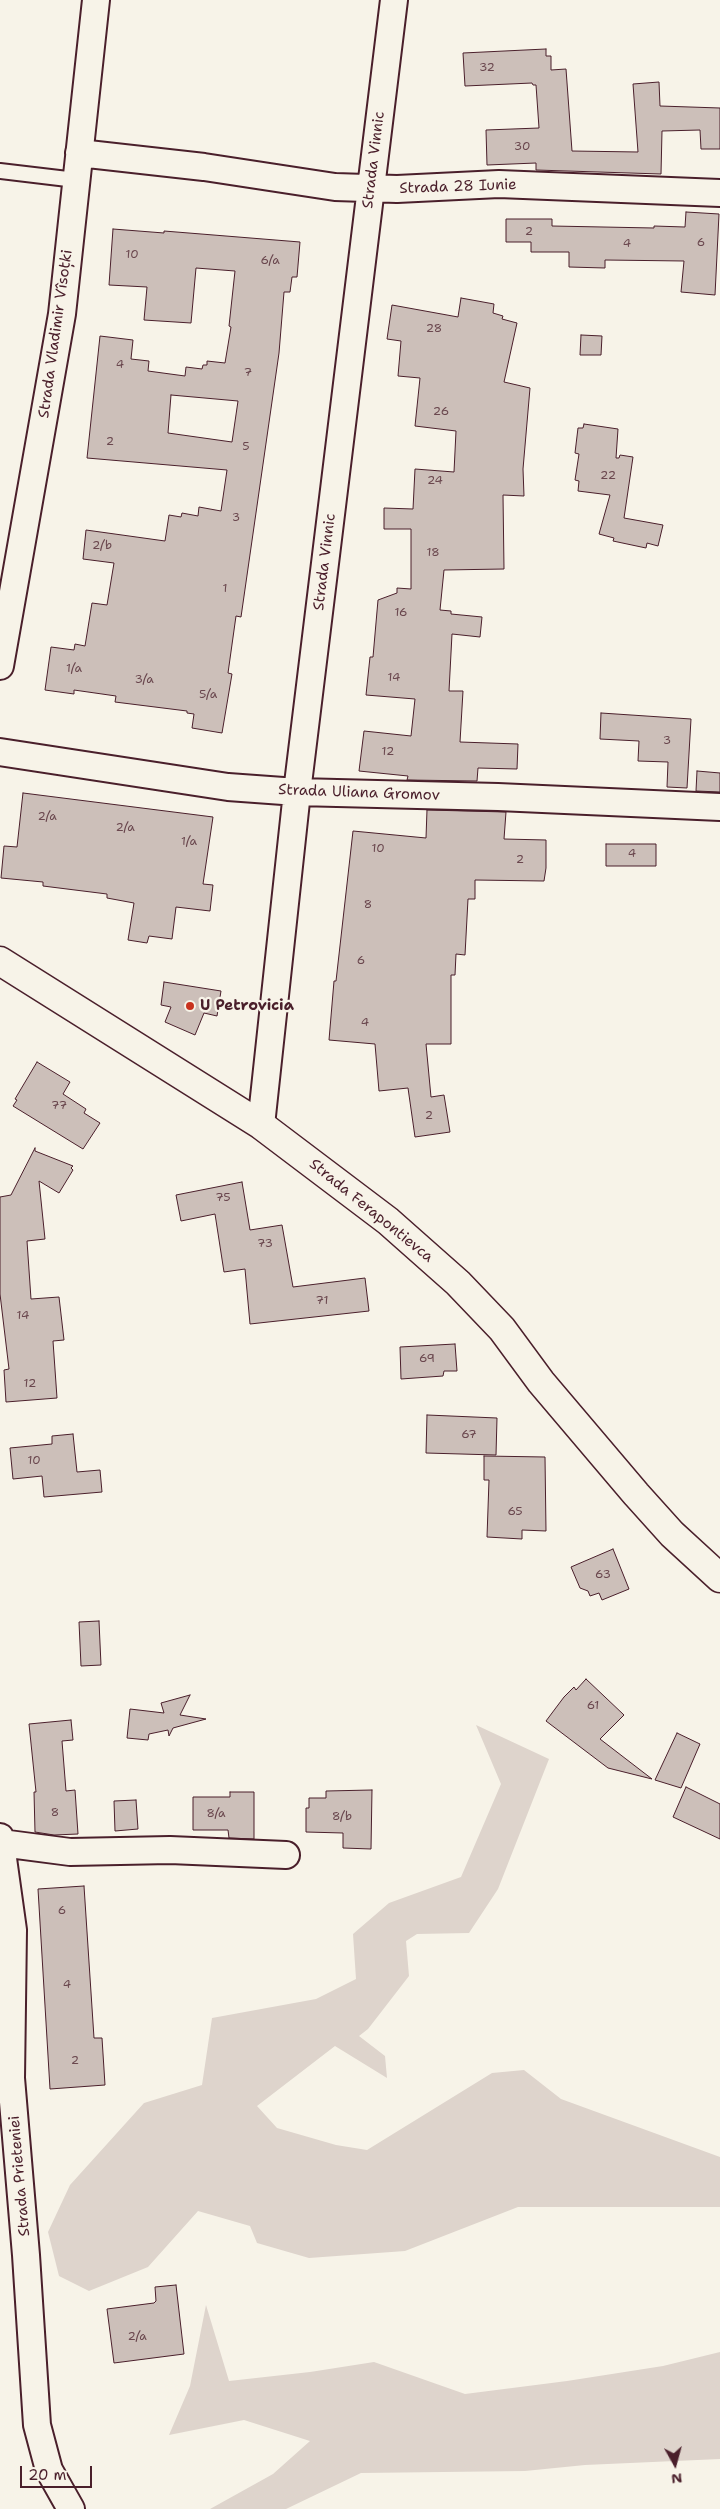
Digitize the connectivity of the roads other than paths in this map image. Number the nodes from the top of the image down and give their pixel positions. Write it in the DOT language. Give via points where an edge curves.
graph roads {
  1 [pos="96,0"];
  2 [pos="394,0"];
  3 [pos="79,153"];
  4 [pos="0,171"];
  5 [pos="76,180"];
  6 [pos="371,188"];
  7 [pos="720,193"];
  8 [pos="0,666"];
  9 [pos="0,752"];
  10 [pos="297,792"];
  11 [pos="720,807"];
  12 [pos="0,960"];
  13 [pos="260,1125"];
  14 [pos="720,1578"];
  15 [pos="0,1840"];
  16 [pos="286,1855"];
  17 [pos="71,2509"];
  1 -- 3 [label="street, Strada Vladimir Vîsoțki"];
  2 -- 6 [label="street, Strada Vinnic"];
  3 -- 5 [label="street, Strada Vladimir Vîsoțki"];
  3 -- 6 [label="street, Strada 28 Iunie" via="204,167 335,187"];
  4 -- 5 [label="lane"];
  5 -- 8 [label="street, Strada Vladimir Vîsoțki" via="62,314"];
  6 -- 7 [label="street, Strada 28 Iunie" via="498,184"];
  6 -- 10 [label="street, Strada Vinnic"];
  9 -- 10 [label="street, Strada Uliana Gromov" via="228,787"];
  10 -- 11 [label="street, Strada Uliana Gromov"];
  10 -- 13 [label="street, Strada Vinnic"];
  12 -- 13 [label="main road, Strada Ferapontievca"];
  13 -- 14 [label="main road, Strada Ferapontievca" via="388,1221 458,1283 502,1329 541,1382 636,1494 672,1534"];
  15 -- 16 [label="street" via="70,1852 170,1850"];
  15 -- 17 [label="street, Strada Prieteniei" via="13,1930 11,2078 37,2425 49,2470"];
}
